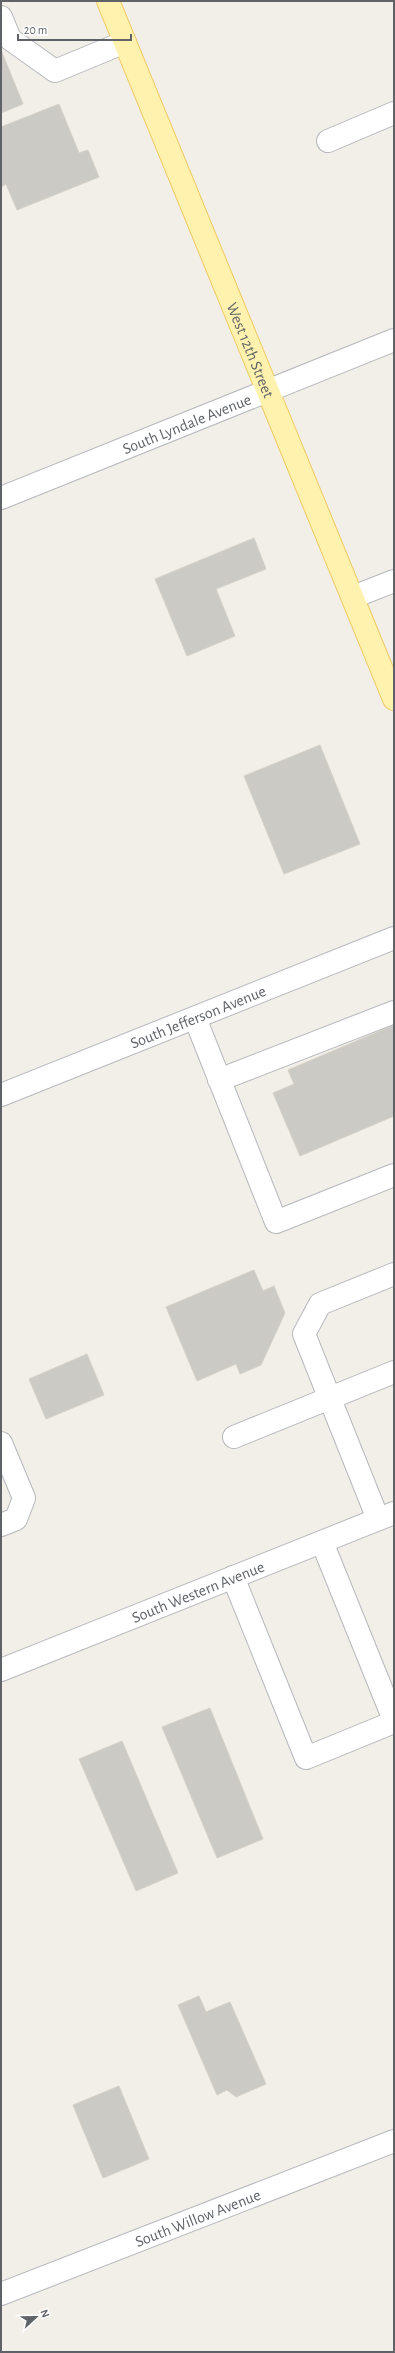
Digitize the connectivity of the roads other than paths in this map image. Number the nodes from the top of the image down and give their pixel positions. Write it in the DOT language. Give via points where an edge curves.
graph roads {
  1 [pos="108,1"];
  2 [pos="1,17"];
  3 [pos="125,42"];
  4 [pos="394,113"];
  5 [pos="328,141"];
  6 [pos="393,343"];
  7 [pos="268,392"];
  8 [pos="1,498"];
  9 [pos="394,581"];
  10 [pos="353,597"];
  11 [pos="388,669"];
  12 [pos="394,699"];
  13 [pos="394,938"];
  14 [pos="394,1012"];
  15 [pos="195,1018"];
  16 [pos="219,1080"];
  17 [pos="1,1096"];
  18 [pos="394,1175"];
  19 [pos="394,1274"];
  20 [pos="394,1372"];
  21 [pos="330,1398"];
  22 [pos="234,1437"];
  23 [pos="1,1443"];
  24 [pos="386,1516"];
  25 [pos="1,1525"];
  26 [pos="322,1542"];
  27 [pos="233,1577"];
  28 [pos="1,1670"];
  29 [pos="394,1721"];
  30 [pos="394,2141"];
  31 [pos="1,2294"];
  1 -- 3 [label="main road, West 12th Street"];
  2 -- 3 [label="street" via="10,39 55,71"];
  3 -- 7 [label="main road, West 12th Street"];
  4 -- 5 [label="street"];
  6 -- 7 [label="street, South Lyndale Avenue"];
  7 -- 8 [label="street, South Lyndale Avenue"];
  7 -- 10 [label="main road, West 12th Street"];
  9 -- 10 [label="street"];
  10 -- 11 [label="main road, West 12th Street"];
  11 -- 12 [label="main road, West 12th Street"];
  13 -- 15 [label="street, South Jefferson Avenue"];
  14 -- 16 [label="street"];
  15 -- 16 [label="street"];
  15 -- 17 [label="street, South Jefferson Avenue"];
  16 -- 18 [label="street" via="276,1222"];
  19 -- 21 [label="street" via="320,1304 304,1334"];
  20 -- 21 [label="street"];
  21 -- 22 [label="street"];
  21 -- 24 [label="street"];
  23 -- 25 [label="street" via="24,1498 16,1519"];
  24 -- 26 [label="street, South Western Avenue"];
  26 -- 27 [label="street, South Western Avenue"];
  26 -- 29 [label="street"];
  27 -- 28 [label="street, South Western Avenue"];
  27 -- 29 [label="street" via="306,1758"];
  30 -- 31 [label="street, South Willow Avenue"];
}
